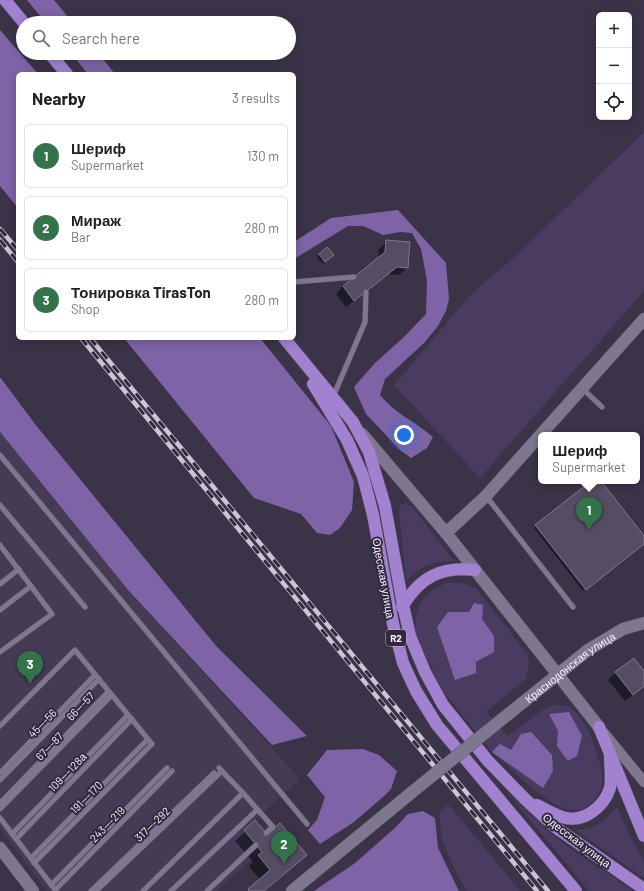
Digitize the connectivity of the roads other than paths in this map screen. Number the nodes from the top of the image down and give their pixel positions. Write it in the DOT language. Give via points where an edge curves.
graph roads {
  1 [pos="5,0"];
  2 [pos="18,16"];
  3 [pos="55,60"];
  4 [pos="65,72"];
  5 [pos="354,277"];
  6 [pos="296,282"];
  7 [pos="366,292"];
  8 [pos="644,319"];
  9 [pos="287,343"];
  10 [pos="582,388"];
  11 [pos="332,398"];
  12 [pos="602,407"];
  13 [pos="352,422"];
  14 [pos="546,432"];
  15 [pos="538,442"];
  16 [pos="0,455"];
  17 [pos="486,496"];
  18 [pos="0,505"];
  19 [pos="446,533"];
  20 [pos="0,545"];
  21 [pos="19,570"];
  22 [pos="475,570"];
  23 [pos="0,584"];
  24 [pos="31,586"];
  25 [pos="403,605"];
  26 [pos="85,607"];
  27 [pos="573,607"];
  28 [pos="0,610"];
  29 [pos="644,623"];
  30 [pos="393,624"];
  31 [pos="0,652"];
  32 [pos="557,674"];
  33 [pos="97,677"];
  34 [pos="110,694"];
  35 [pos="130,717"];
  36 [pos="0,726"];
  37 [pos="599,727"];
  38 [pos="148,739"];
  39 [pos="610,757"];
  40 [pos="167,768"];
  41 [pos="172,772"];
  42 [pos="0,773"];
  43 [pos="214,773"];
  44 [pos="0,780"];
  45 [pos="644,782"];
  46 [pos="242,793"];
  47 [pos="524,799"];
  48 [pos="0,803"];
  49 [pos="0,810"];
  50 [pos="257,810"];
  51 [pos="0,818"];
  52 [pos="307,824"];
  53 [pos="266,833"];
  54 [pos="12,834"];
  55 [pos="644,836"];
  56 [pos="16,839"];
  57 [pos="256,845"];
  58 [pos="0,848"];
  59 [pos="33,856"];
  60 [pos="34,863"];
  61 [pos="51,885"];
  62 [pos="644,889"];
  63 [pos="33,891"];
  64 [pos="56,891"];
  65 [pos="91,891"];
  66 [pos="96,891"];
  67 [pos="143,891"];
  68 [pos="171,891"];
  69 [pos="207,891"];
  70 [pos="292,891"];
  71 [pos="576,891"];
  1 -- 2 [label="main road"];
  3 -- 4 [label="main road"];
  5 -- 6 [label="lane"];
  7 -- 11 [label="lane" via="365,322"];
  8 -- 10 [label="street"];
  9 -- 11 [label="main road, Одесская улица / R2"];
  9 -- 30 [label="main road, Одесская улица / R2" via="347,440 363,476 373,515"];
  10 -- 12 [label="lane"];
  10 -- 14 [label="street"];
  11 -- 13 [label="main road, Одесская улица / R2"];
  13 -- 19 [label="street, Одесская улица"];
  13 -- 25 [label="main road, Одесская улица / R2" via="368,452 386,506"];
  15 -- 17 [label="street"];
  16 -- 52 [label="lane"];
  17 -- 19 [label="street"];
  17 -- 27 [label="lane"];
  18 -- 26 [label="lane"];
  19 -- 22 [label="street, Одесская улица"];
  20 -- 21 [label="lane"];
  21 -- 23 [label="lane"];
  21 -- 24 [label="lane"];
  22 -- 25 [label="main road" via="450,570 430,576 411,592"];
  22 -- 32 [label="street, Одесская улица"];
  24 -- 28 [label="lane"];
  24 -- 31 [label="lane" via="52,614"];
  25 -- 30 [label="main road"];
  25 -- 47 [label="main road, Одесская улица / R2" via="410,636 425,672 443,705 488,761"];
  29 -- 32 [label="street, Краснодонская улица" via="624,629 594,646"];
  30 -- 71 [label="main road, Одесская улица / R2" via="403,663 416,691 437,725"];
  32 -- 37 [label="street, Одесская улица"];
  32 -- 70 [label="street, Краснодонская улица, bridge"];
  33 -- 34 [label="lane"];
  33 -- 36 [label="lane" via="75,650"];
  33 -- 42 [label="lane"];
  33 -- 44 [label="lane, 45---56"];
  34 -- 35 [label="lane"];
  34 -- 48 [label="lane, 66---57"];
  34 -- 49 [label="lane, 67---87"];
  35 -- 38 [label="lane"];
  35 -- 54 [label="lane"];
  35 -- 56 [label="lane, 109---128а"];
  37 -- 39 [label="main road"];
  37 -- 45 [label="street"];
  38 -- 59 [label="lane"];
  38 -- 60 [label="lane, 191---170" via="152,744"];
  39 -- 47 [label="main road" via="610,787 601,804 590,814 577,818 563,817"];
  39 -- 55 [label="main road"];
  40 -- 61 [label="lane"];
  41 -- 64 [label="lane, 243---219"];
  43 -- 65 [label="lane"];
  46 -- 50 [label="lane"];
  46 -- 66 [label="lane, 317---292" via="220,770"];
  46 -- 67 [label="lane"];
  47 -- 62 [label="main road, Одесская улица / R2" via="555,827"];
  50 -- 53 [label="lane" via="273,827"];
  50 -- 68 [label="lane"];
  51 -- 54 [label="lane"];
  54 -- 56 [label="lane"];
  56 -- 60 [label="lane"];
  57 -- 69 [label="lane"];
  58 -- 63 [label="street"];
  60 -- 61 [label="lane"];
  61 -- 64 [label="lane"];
}
